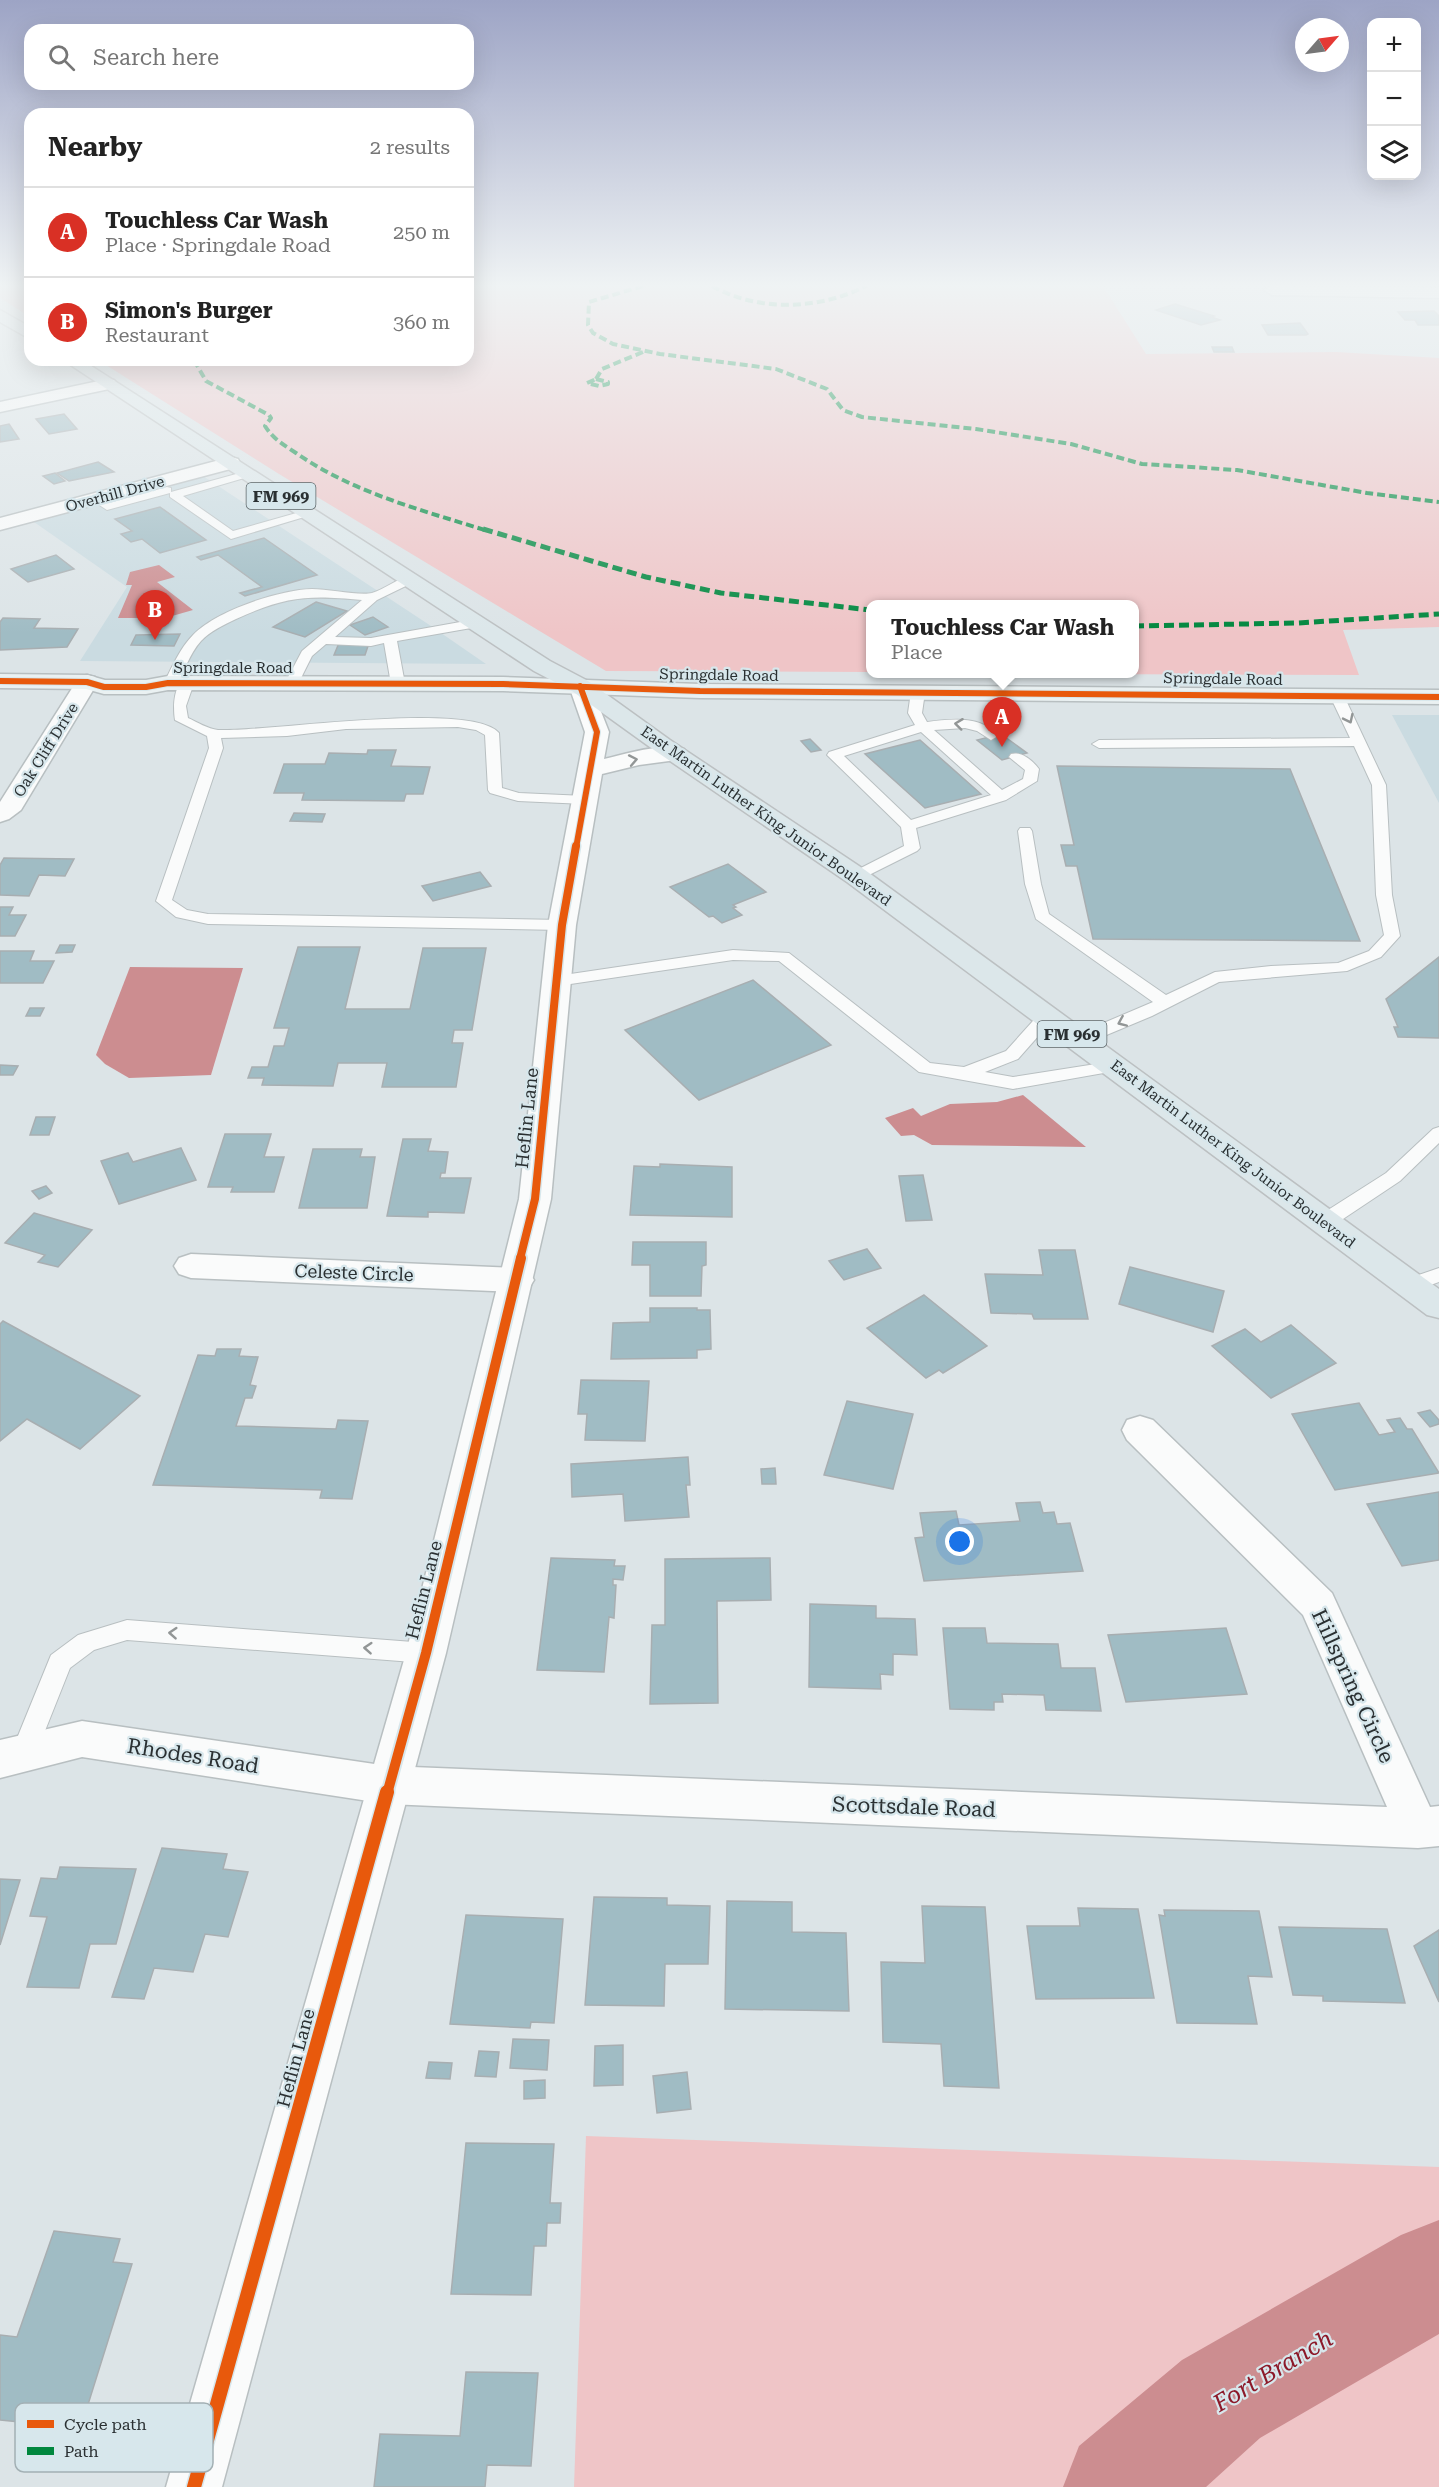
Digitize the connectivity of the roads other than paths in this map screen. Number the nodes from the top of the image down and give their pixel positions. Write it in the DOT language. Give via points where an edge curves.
graph roads {
  1 [pos="23,402"];
  2 [pos="136,402"];
  3 [pos="0,407"];
  4 [pos="231,463"];
  5 [pos="247,474"];
  6 [pos="166,489"];
  7 [pos="307,513"];
  8 [pos="0,524"];
  9 [pos="410,579"];
  10 [pos="373,597"];
  11 [pos="477,623"];
  12 [pos="390,638"];
  13 [pos="325,640"];
  14 [pos="0,681"];
  15 [pos="87,682"];
  16 [pos="176,683"];
  17 [pos="292,683"];
  18 [pos="399,684"];
  19 [pos="580,686"];
  20 [pos="918,692"];
  21 [pos="1337,696"];
  22 [pos="1439,697"];
  23 [pos="923,727"];
  24 [pos="213,734"];
  25 [pos="991,736"];
  26 [pos="1360,742"];
  27 [pos="1100,744"];
  28 [pos="676,754"];
  29 [pos="1016,757"];
  30 [pos="590,769"];
  31 [pos="1001,797"];
  32 [pos="585,800"];
  33 [pos="0,814"];
  34 [pos="908,826"];
  35 [pos="1025,831"];
  36 [pos="856,876"];
  37 [pos="562,925"];
  38 [pos="557,981"];
  39 [pos="1165,1002"];
  40 [pos="1047,1016"];
  41 [pos="1079,1040"];
  42 [pos="1114,1066"];
  43 [pos="966,1073"];
  44 [pos="1439,1133"];
  45 [pos="1324,1221"];
  46 [pos="191,1266"];
  47 [pos="1439,1275"];
  48 [pos="517,1280"];
  49 [pos="1411,1286"];
  50 [pos="1439,1306"];
  51 [pos="1140,1430"];
  52 [pos="426,1653"];
  53 [pos="12,1756"];
  54 [pos="388,1785"];
  55 [pos="1429,1827"];
  56 [pos="213,2418"];
  57 [pos="198,2472"];
  58 [pos="194,2487"];
  1 -- 3 [label="street"];
  2 -- 4 [label="main road, East Martin Luther King Junior Boulevard / FM 969"];
  4 -- 5 [label="main road, East Martin Luther King Junior Boulevard / FM 969"];
  4 -- 6 [label="street, Overhill Drive"];
  5 -- 6 [label="lane"];
  5 -- 7 [label="main road, East Martin Luther King Junior Boulevard / FM 969"];
  6 -- 7 [label="lane" via="231,535"];
  6 -- 8 [label="street, Overhill Drive" via="96,499"];
  7 -- 9 [label="main road, East Martin Luther King Junior Boulevard / FM 969"];
  9 -- 10 [label="lane"];
  9 -- 11 [label="main road, East Martin Luther King Junior Boulevard / FM 969"];
  10 -- 13 [label="lane"];
  10 -- 16 [label="lane" via="295,594 243,611 199,636 180,664"];
  11 -- 12 [label="lane"];
  11 -- 19 [label="main road, East Martin Luther King Junior Boulevard / FM 969"];
  12 -- 13 [label="lane" via="371,642"];
  12 -- 18 [label="lane"];
  13 -- 17 [label="lane" via="307,654"];
  14 -- 15 [label="main road, Springdale Road"];
  15 -- 16 [label="main road, Springdale Road" via="104,687"];
  15 -- 33 [label="street, Oak Cliff Drive" via="12,805"];
  16 -- 17 [label="main road, Springdale Road"];
  16 -- 24 [label="lane" via="182,720"];
  17 -- 18 [label="main road, Springdale Road"];
  18 -- 19 [label="main road, Springdale Road"];
  19 -- 20 [label="main road, Springdale Road"];
  19 -- 28 [label="main road, East Martin Luther King Junior Boulevard / FM 969"];
  19 -- 30 [label="street, Heflin Lane" via="597,732"];
  20 -- 21 [label="main road, Springdale Road"];
  20 -- 23 [label="lane" via="915,713"];
  21 -- 22 [label="main road, Springdale Road"];
  21 -- 26 [label="lane, one-way"];
  25 -- 23 [label="lane, one-way" via="980,727 952,722"];
  23 -- 31 [label="lane"];
  23 -- 34 [label="lane" via="834,754"];
  24 -- 32 [label="lane" via="287,732 346,725 469,724 492,733 495,790 518,797"];
  24 -- 37 [label="lane" via="216,747 164,901 182,914 269,920"];
  26 -- 27 [label="lane"];
  26 -- 39 [label="lane" via="1380,785 1384,896 1392,936 1375,954 1341,968 1215,977"];
  30 -- 28 [label="street, one-way"];
  28 -- 36 [label="main road, East Martin Luther King Junior Boulevard / FM 969"];
  29 -- 31 [label="lane" via="1032,769 1030,781"];
  30 -- 32 [label="street, Heflin Lane"];
  31 -- 34 [label="lane"];
  32 -- 37 [label="street, Heflin Lane"];
  34 -- 36 [label="lane" via="912,848"];
  35 -- 39 [label="lane" via="1042,916"];
  36 -- 40 [label="main road, East Martin Luther King Junior Boulevard / FM 969"];
  37 -- 38 [label="street, Heflin Lane"];
  38 -- 43 [label="lane" via="733,955 783,956 925,1068"];
  38 -- 48 [label="street, Heflin Lane" via="535,1199"];
  39 -- 41 [label="lane, one-way"];
  40 -- 41 [label="main road, East Martin Luther King Junior Boulevard / FM 969"];
  40 -- 43 [label="lane" via="1012,1055"];
  41 -- 42 [label="main road, East Martin Luther King Junior Boulevard / FM 969"];
  42 -- 43 [label="lane" via="1013,1083"];
  42 -- 45 [label="main road, East Martin Luther King Junior Boulevard / FM 969"];
  44 -- 45 [label="lane" via="1393,1177"];
  45 -- 49 [label="main road, East Martin Luther King Junior Boulevard / FM 969"];
  46 -- 48 [label="street, Celeste Circle"];
  47 -- 49 [label="lane"];
  48 -- 52 [label="street, Heflin Lane"];
  49 -- 50 [label="main road, East Martin Luther King Junior Boulevard / FM 969"];
  51 -- 55 [label="street, Hillspring Circle" via="1318,1605"];
  52 -- 53 [label="lane, one-way" via="127,1630 86,1642 60,1662"];
  52 -- 54 [label="street, Heflin Lane"];
  53 -- 54 [label="street, Rhodes Road" via="82,1739"];
  54 -- 55 [label="street, Scottsdale Road"];
  54 -- 56 [label="street, Heflin Lane"];
  57 -- 58 [label="street, Heflin Lane"];
}
